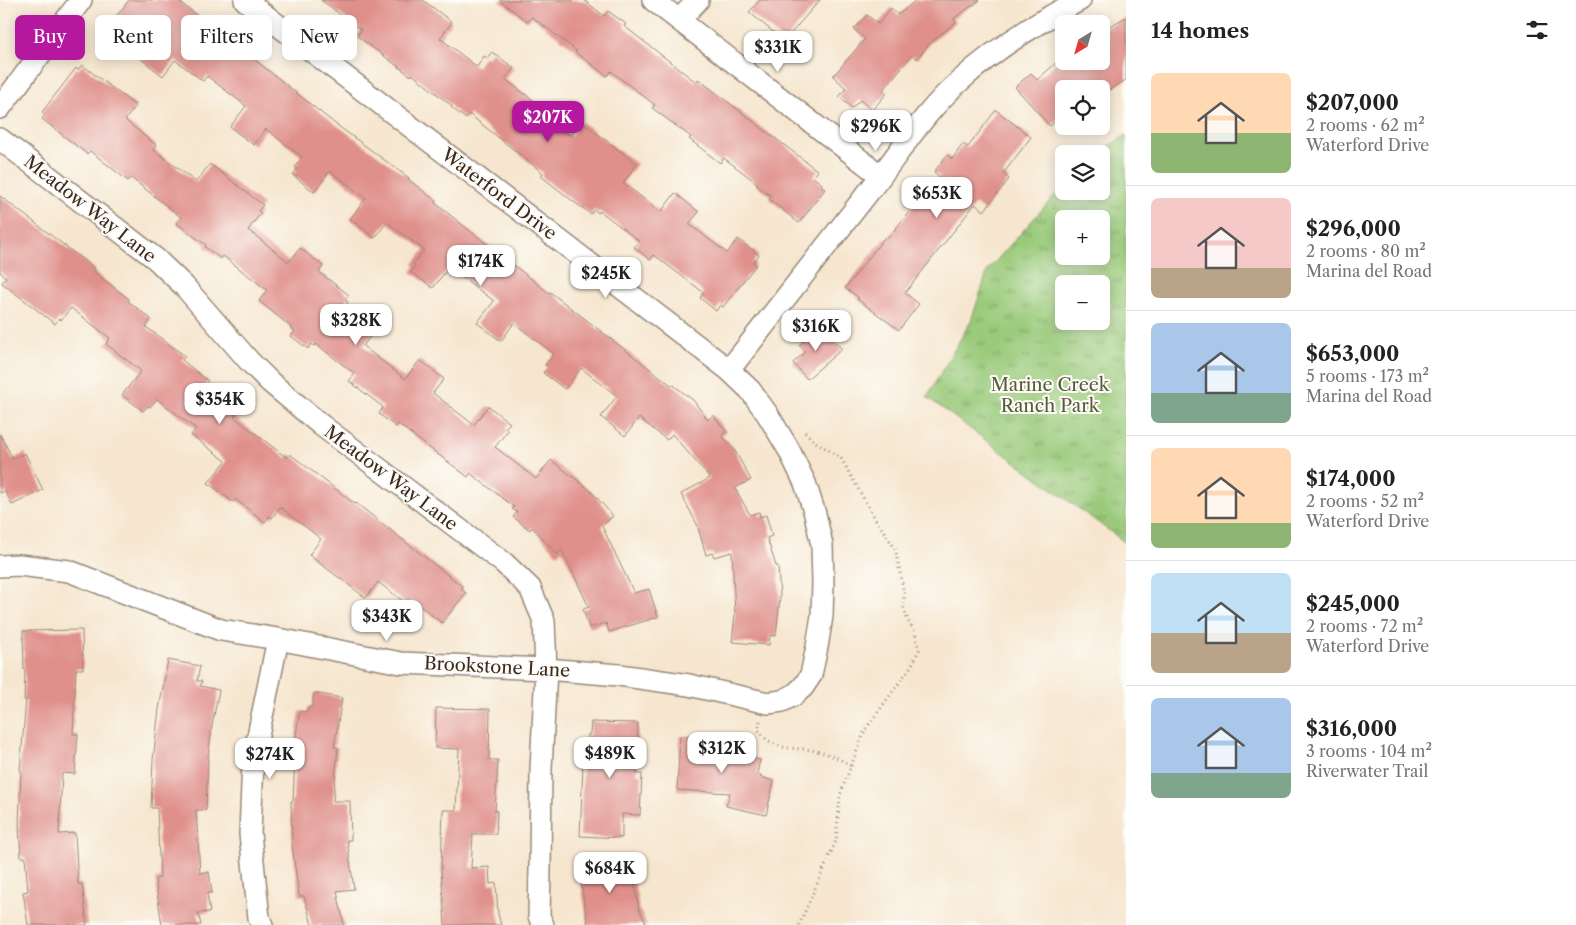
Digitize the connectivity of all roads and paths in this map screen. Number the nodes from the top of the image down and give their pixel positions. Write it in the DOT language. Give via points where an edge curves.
graph roads {
  1 [pos="81,0"];
  2 [pos="245,0"];
  3 [pos="653,0"];
  4 [pos="698,0"];
  5 [pos="1080,0"];
  6 [pos="679,20"];
  7 [pos="0,108"];
  8 [pos="0,139"];
  9 [pos="881,176"];
  10 [pos="730,370"];
  11 [pos="801,427"];
  12 [pos="0,566"];
  13 [pos="278,639"];
  14 [pos="546,669"];
  15 [pos="794,695"];
  16 [pos="764,702"];
  17 [pos="851,766"];
  18 [pos="262,925"];
  19 [pos="543,925"];
  20 [pos="799,925"];
  1 -- 7 [label="street"];
  2 -- 10 [label="street, Waterford Drive"];
  3 -- 6 [label="street"];
  4 -- 6 [label="street"];
  5 -- 9 [label="street" via="1030,29 960,80 919,124"];
  6 -- 9 [label="street"];
  8 -- 14 [label="street, Meadow Way Lane" via="156,259 249,361 292,401 504,563 530,588 544,621"];
  9 -- 10 [label="street"];
  10 -- 15 [label="street, Waterford Drive" via="750,390 789,450 805,483 822,544 822,616 818,647 811,675"];
  11 -- 17 [label="path" via="814,441 840,458 895,548 904,608 919,650 912,665 865,730"];
  12 -- 13 [label="street, Brookstone Lane" via="19,565 69,572 222,630"];
  13 -- 14 [label="street, Brookstone Lane" via="401,663"];
  13 -- 18 [label="street" via="253,760 250,834"];
  14 -- 16 [label="street, Brookstone Lane" via="689,685"];
  14 -- 19 [label="street, Meadow Way Lane" via="539,916"];
  15 -- 16 [label="street, Brookstone Lane" via="782,701"];
  16 -- 17 [label="path" via="758,730 767,741 788,749 825,753"];
  17 -- 20 [label="path" via="840,795 836,842"];
}
